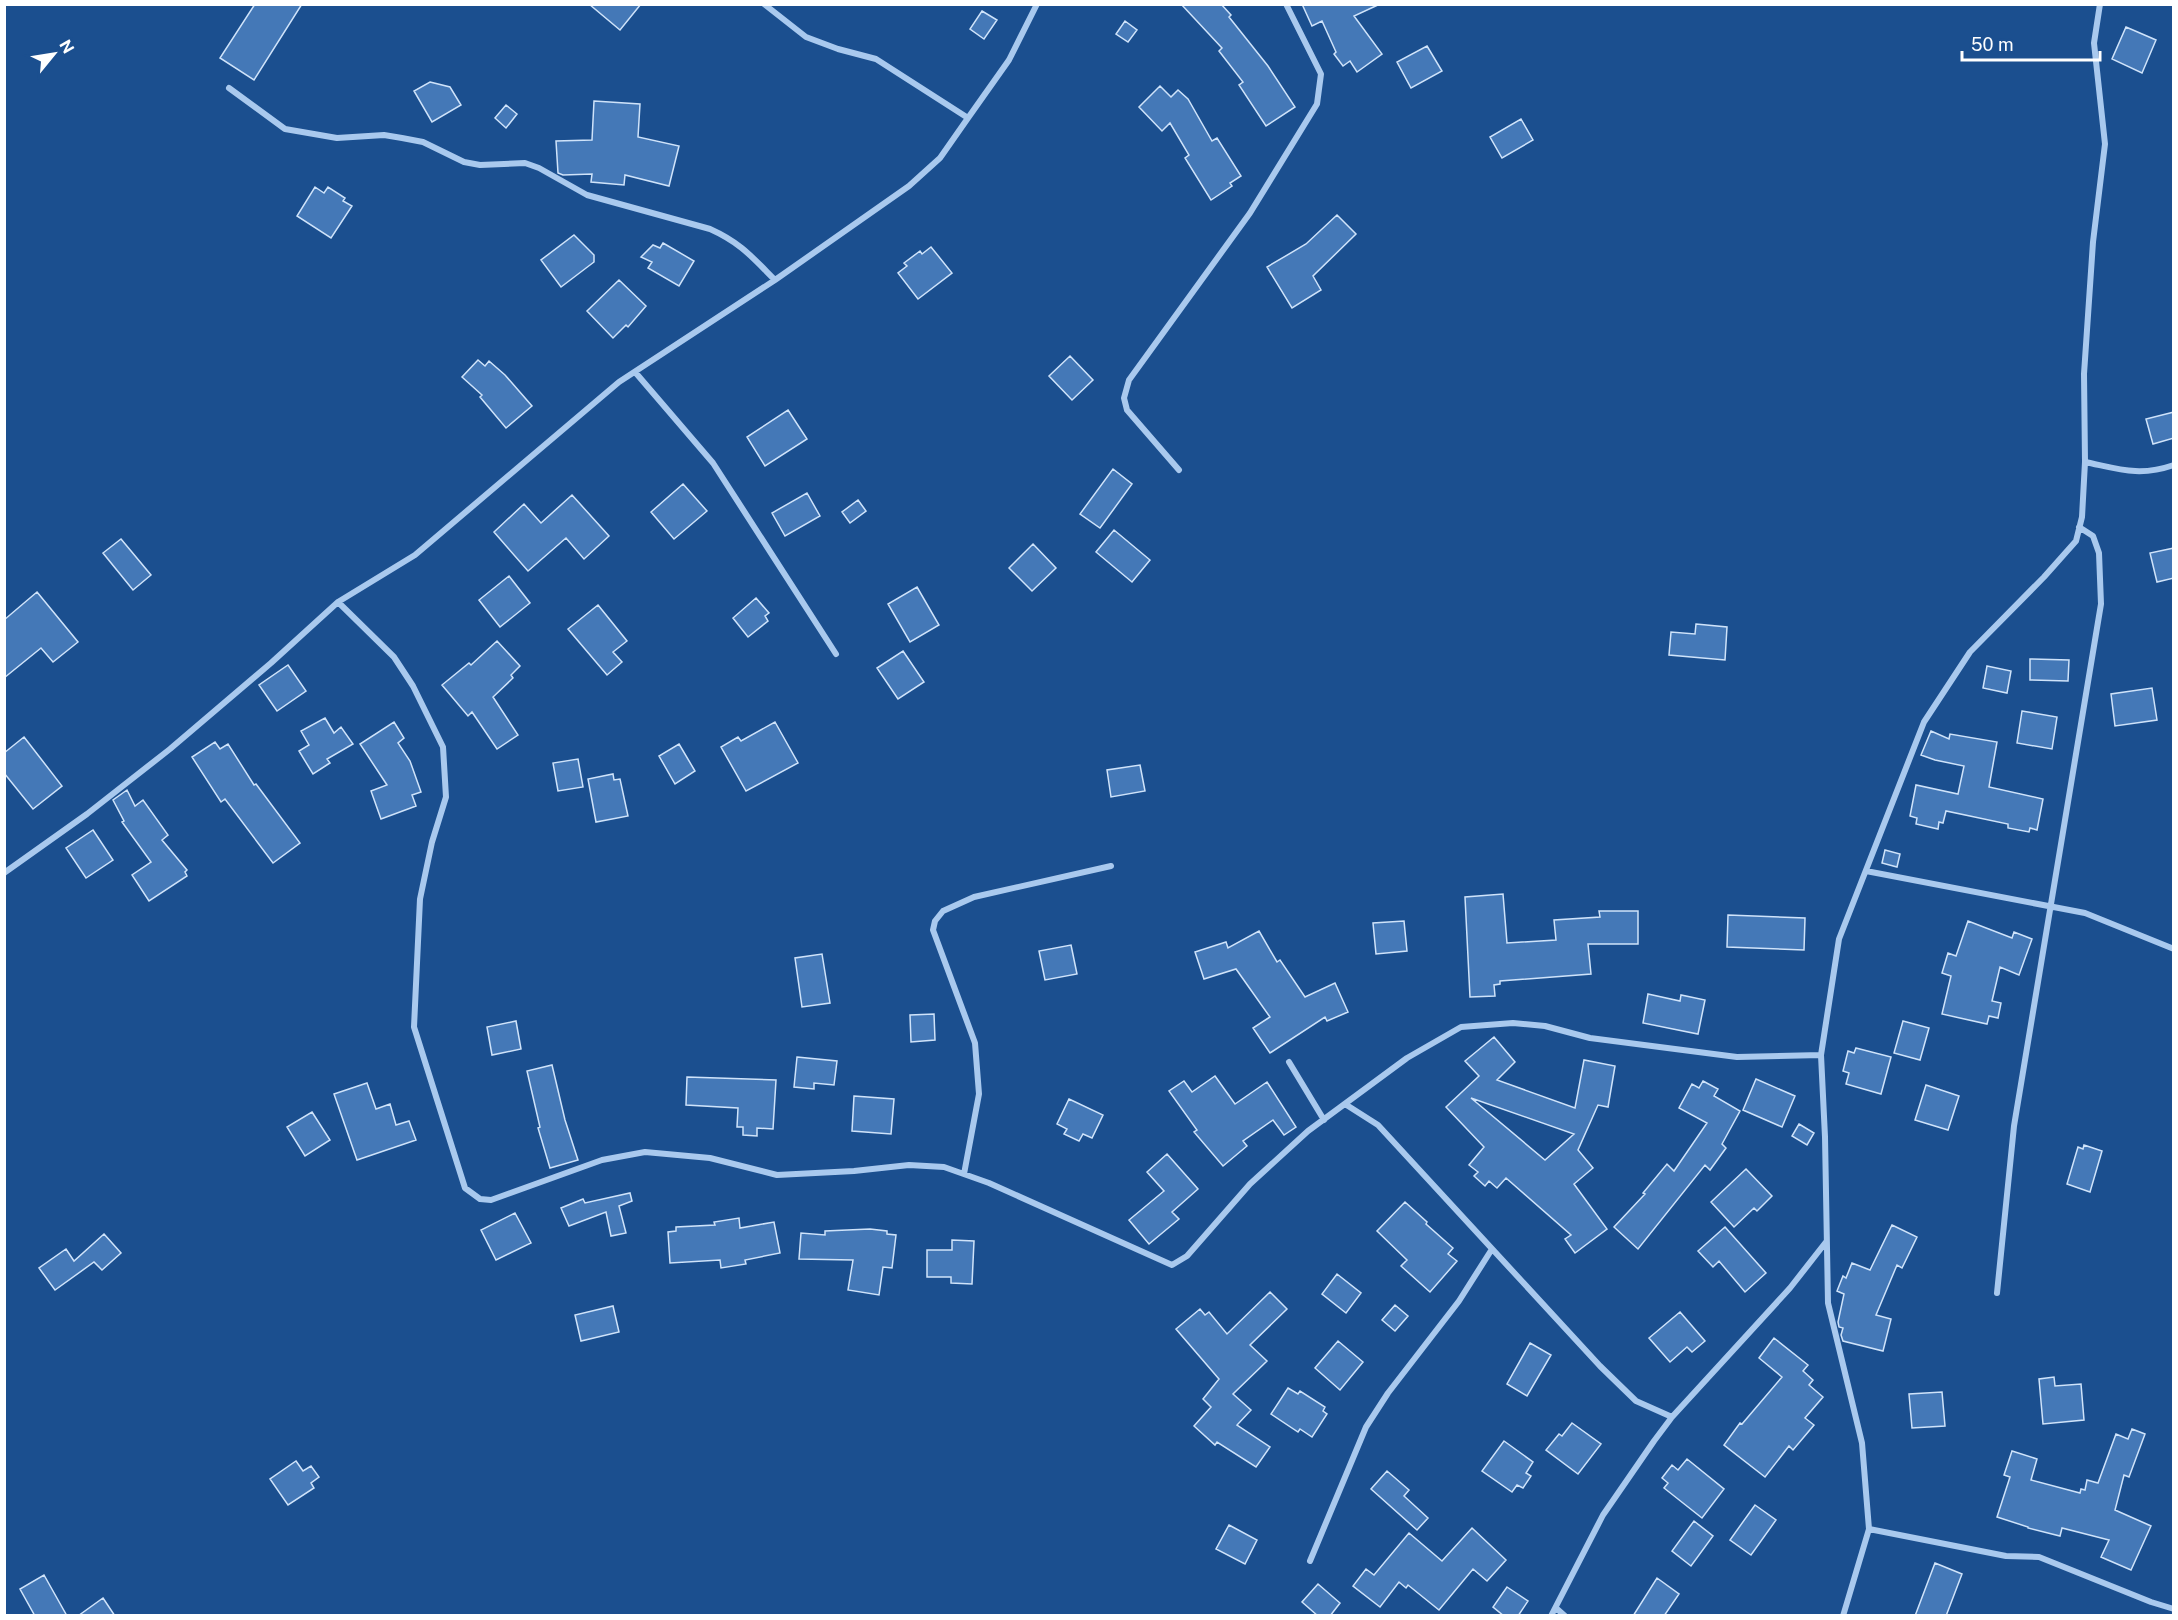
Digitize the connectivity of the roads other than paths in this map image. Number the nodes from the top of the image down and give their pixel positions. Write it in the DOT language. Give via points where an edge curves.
graph roads {
  1 [pos="764,4"];
  2 [pos="1037,4"];
  3 [pos="1286,4"];
  4 [pos="2100,4"];
  5 [pos="229,88"];
  6 [pos="968,118"];
  7 [pos="775,280"];
  8 [pos="635,372"];
  9 [pos="2085,462"];
  10 [pos="2174,465"];
  11 [pos="1179,470"];
  12 [pos="2079,527"];
  13 [pos="338,602"];
  14 [pos="836,654"];
  15 [pos="1111,866"];
  16 [pos="1866,871"];
  17 [pos="4,873"];
  18 [pos="2051,907"];
  19 [pos="2174,949"];
  20 [pos="1821,1055"];
  21 [pos="1289,1062"];
  22 [pos="1345,1104"];
  23 [pos="1324,1120"];
  24 [pos="964,1174"];
  25 [pos="1826,1241"];
  26 [pos="1492,1249"];
  27 [pos="1997,1293"];
  28 [pos="1672,1417"];
  29 [pos="1869,1529"];
  30 [pos="1310,1561"];
  31 [pos="1556,1608"];
  32 [pos="2174,1609"];
  33 [pos="1551,1616"];
  34 [pos="1564,1616"];
  35 [pos="1843,1616"];
  1 -- 6 [label="street" via="806,37 876,58"];
  2 -- 6 [label="street" via="1009,60"];
  3 -- 11 [label="street" via="1321,74 1317,104 1250,213 1129,380 1124,398 1127,410"];
  4 -- 9 [label="street" via="2094,43 2105,144 2093,242 2084,374"];
  5 -- 7 [label="street" via="285,129 296,132 337,138 393,136 423,142 464,162 532,165 587,195 726,236 739,243"];
  6 -- 7 [label="street" via="940,158 909,186"];
  7 -- 8 [label="street"];
  8 -- 13 [label="street" via="416,555"];
  8 -- 14 [label="street" via="713,463"];
  9 -- 10 [label="street" via="2133,472 2155,472"];
  9 -- 12 [label="street"];
  12 -- 16 [label="street" via="2076,541 1970,652 1924,722"];
  12 -- 18 [label="street" via="2093,536 2099,553 2101,604"];
  13 -- 17 [label="street" via="170,749"];
  13 -- 24 [label="street" via="394,657 443,747 446,797 420,899 414,1027 465,1188 491,1200 602,1160 645,1152 710,1158 777,1175 909,1166 944,1167"];
  15 -- 24 [label="street" via="974,897 943,911 935,921 933,930 975,1043 979,1094"];
  16 -- 18 [label="street"];
  16 -- 20 [label="street" via="1839,939"];
  18 -- 19 [label="street" via="2085,913"];
  18 -- 27 [label="street" via="2014,1126"];
  20 -- 22 [label="street" via="1737,1057 1590,1038 1545,1026 1513,1023 1461,1027 1407,1058"];
  20 -- 25 [label="street"];
  21 -- 23 [label="street"];
  22 -- 23 [label="street"];
  22 -- 26 [label="street" via="1378,1125"];
  23 -- 24 [label="street" via="1250,1184 1187,1256 1172,1265"];
  25 -- 28 [label="street" via="1790,1288"];
  25 -- 29 [label="street" via="1828,1303 1862,1443"];
  26 -- 28 [label="street" via="1636,1401"];
  26 -- 30 [label="street" via="1459,1301 1366,1427"];
  28 -- 31 [label="street" via="1604,1515"];
  29 -- 32 [label="street" via="2006,1556 2039,1557"];
  29 -- 35 [label="street"];
  31 -- 33 [label="street"];
  31 -- 34 [label="street"];
}
